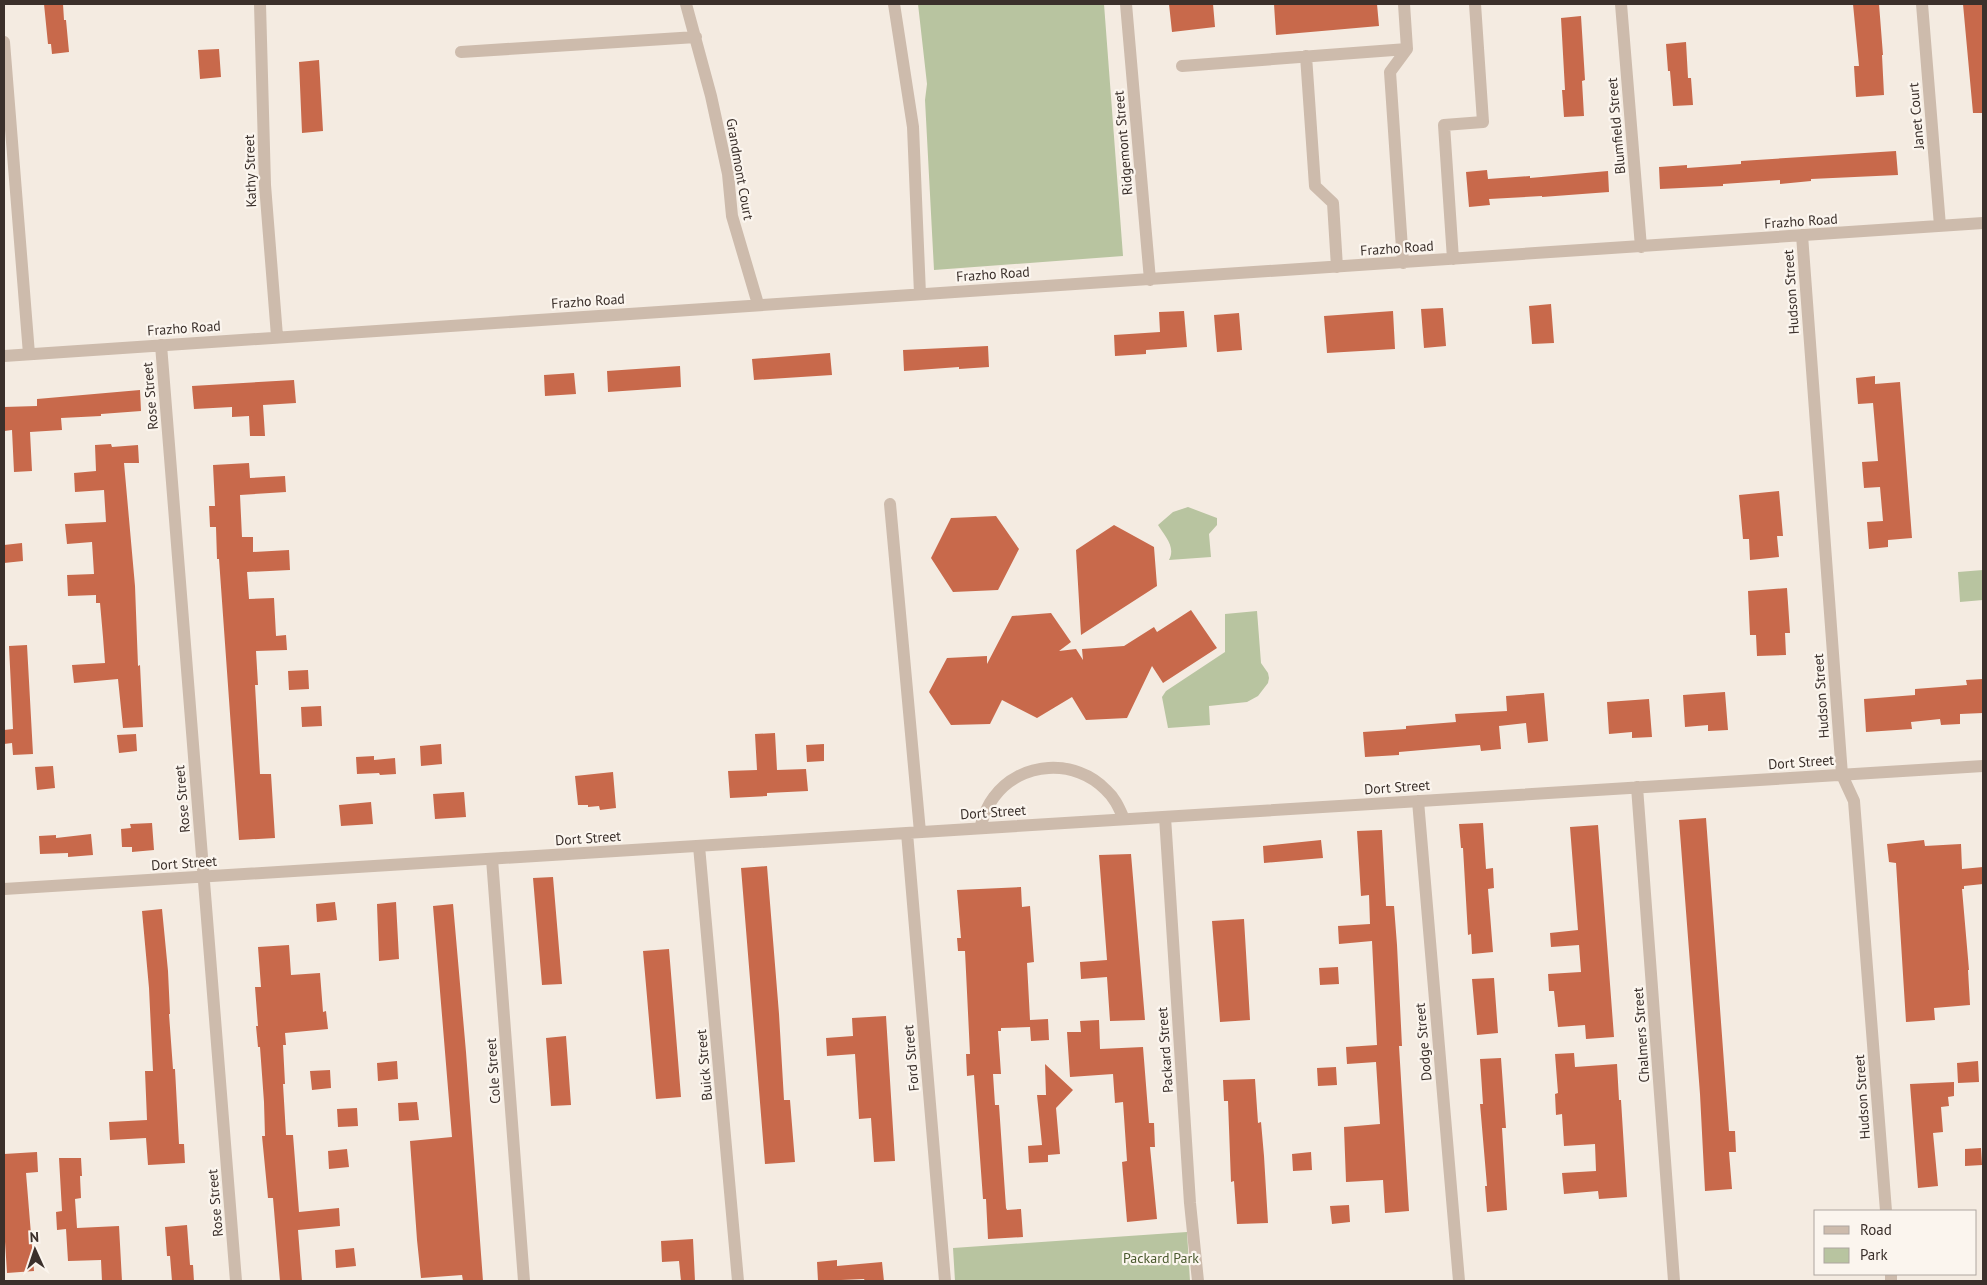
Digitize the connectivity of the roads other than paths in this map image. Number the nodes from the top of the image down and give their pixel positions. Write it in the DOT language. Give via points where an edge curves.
graph roads {
  1 [pos="260,4"];
  2 [pos="686,4"];
  3 [pos="894,4"];
  4 [pos="1126,4"];
  5 [pos="1404,4"];
  6 [pos="1475,4"];
  7 [pos="1622,4"];
  8 [pos="1922,4"];
  9 [pos="696,37"];
  10 [pos="4,42"];
  11 [pos="1408,49"];
  12 [pos="461,52"];
  13 [pos="1306,56"];
  14 [pos="1182,66"];
  15 [pos="1983,223"];
  16 [pos="1940,226"];
  17 [pos="1802,236"];
  18 [pos="1641,247"];
  19 [pos="1453,259"];
  20 [pos="1403,262"];
  21 [pos="1337,267"];
  22 [pos="1150,280"];
  23 [pos="920,294"];
  24 [pos="758,304"];
  25 [pos="277,336"];
  26 [pos="161,345"];
  27 [pos="29,354"];
  28 [pos="4,356"];
  29 [pos="890,504"];
  30 [pos="1983,766"];
  31 [pos="1842,774"];
  32 [pos="1637,787"];
  33 [pos="1418,801"];
  34 [pos="1165,817"];
  35 [pos="1124,819"];
  36 [pos="980,828"];
  37 [pos="913,832"];
  38 [pos="699,846"];
  39 [pos="492,859"];
  40 [pos="204,876"];
  41 [pos="4,889"];
  42 [pos="1886,1210"];
  43 [pos="236,1281"];
  44 [pos="524,1281"];
  45 [pos="738,1281"];
  46 [pos="945,1281"];
  47 [pos="1198,1281"];
  48 [pos="1458,1281"];
  49 [pos="1674,1281"];
  1 -- 25 [label="street, Kathy Street" via="265,194"];
  2 -- 9 [label="street, Grandmont Court"];
  3 -- 23 [label="street" via="913,127"];
  4 -- 22 [label="street, Ridgemont Street"];
  5 -- 11 [label="street"];
  6 -- 19 [label="street" via="1483,122 1444,126"];
  7 -- 18 [label="street, Blumfield Street"];
  8 -- 16 [label="street, Janet Court"];
  9 -- 12 [label="street"];
  9 -- 24 [label="street, Grandmont Court" via="728,174 732,216"];
  10 -- 27 [label="street"];
  11 -- 13 [label="street"];
  11 -- 20 [label="street" via="1390,72"];
  13 -- 14 [label="street"];
  13 -- 21 [label="street" via="1315,186 1333,203"];
  15 -- 16 [label="street, Frazho Road"];
  16 -- 17 [label="street, Frazho Road"];
  17 -- 18 [label="street, Frazho Road"];
  17 -- 31 [label="street, Hudson Street"];
  18 -- 19 [label="street, Frazho Road"];
  19 -- 20 [label="street, Frazho Road"];
  20 -- 21 [label="street, Frazho Road"];
  21 -- 22 [label="street, Frazho Road"];
  22 -- 23 [label="street, Frazho Road"];
  23 -- 24 [label="street, Frazho Road"];
  24 -- 25 [label="street, Frazho Road"];
  25 -- 26 [label="street, Frazho Road"];
  26 -- 27 [label="street, Frazho Road"];
  26 -- 40 [label="street, Rose Street"];
  27 -- 28 [label="street, Frazho Road"];
  29 -- 37 [label="street, Ford Street"];
  30 -- 31 [label="street, Dort Street"];
  31 -- 32 [label="street, Dort Street"];
  31 -- 42 [label="street, Hudson Street" via="1854,800"];
  32 -- 33 [label="street, Dort Street"];
  32 -- 49 [label="street, Chalmers Street"];
  33 -- 34 [label="street, Dort Street"];
  33 -- 48 [label="street, Dodge Street"];
  34 -- 35 [label="street, Dort Street"];
  34 -- 47 [label="street, Packard Street"];
  35 -- 36 [label="street, Dort Street"];
  35 -- 36 [label="street" via="1106,789 1092,778 1075,770 1040,768 1007,783 994,796"];
  36 -- 37 [label="street, Dort Street"];
  37 -- 38 [label="street, Dort Street"];
  37 -- 46 [label="street, Ford Street"];
  38 -- 39 [label="street, Dort Street"];
  38 -- 45 [label="street, Buick Street"];
  39 -- 40 [label="street, Dort Street"];
  39 -- 44 [label="street, Cole Street"];
  40 -- 41 [label="street, Dort Street"];
  40 -- 43 [label="street, Rose Street"];
}
